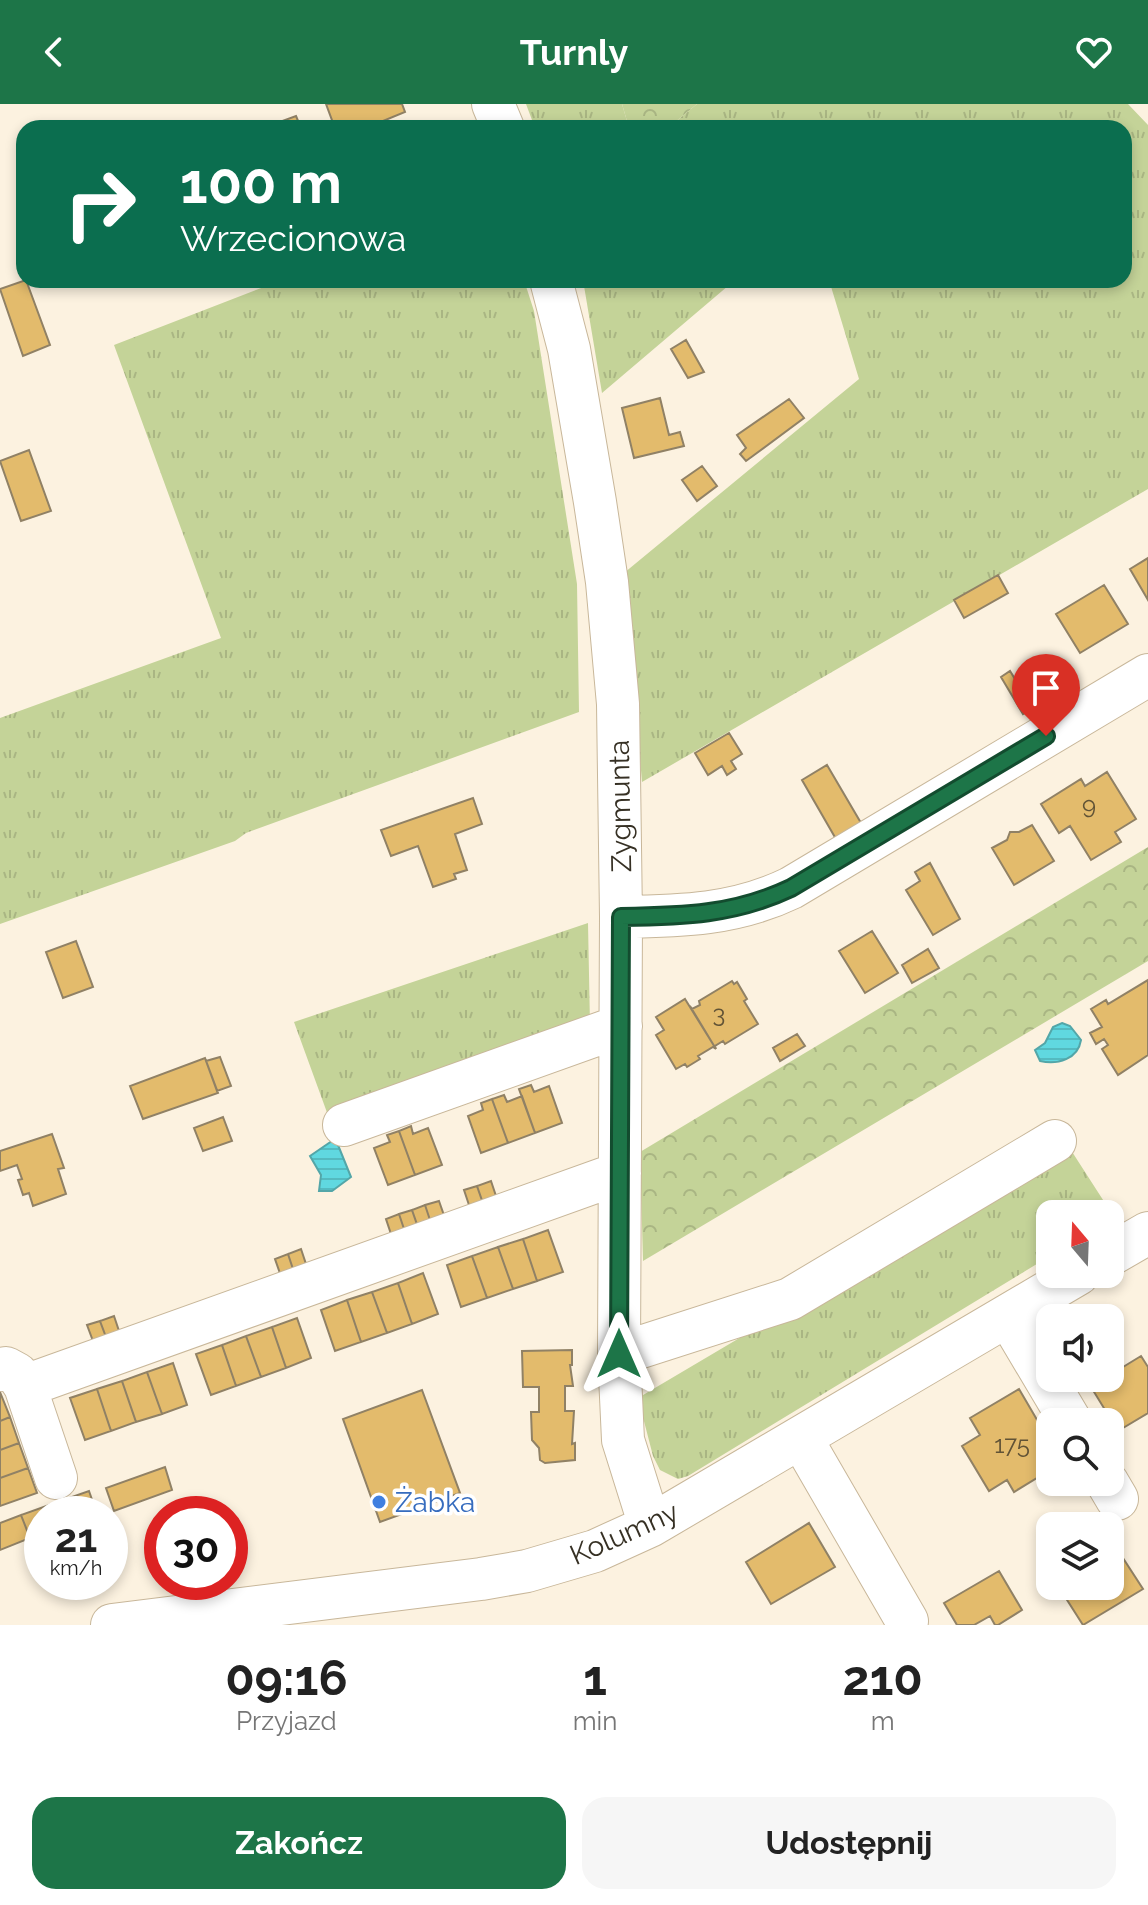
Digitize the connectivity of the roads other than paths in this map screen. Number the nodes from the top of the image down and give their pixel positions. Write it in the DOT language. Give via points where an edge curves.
graph roads {
  1 [pos="553,288"];
  2 [pos="1148,675"];
  3 [pos="621,917"];
  4 [pos="621,1026"];
  5 [pos="344,1125"];
  6 [pos="1055,1141"];
  7 [pos="620,1173"];
  8 [pos="1148,1233"];
  9 [pos="1124,1247"];
  10 [pos="1055,1288"];
  11 [pos="1008,1316"];
  12 [pos="619,1354"];
  13 [pos="12,1378"];
  14 [pos="1063,1408"];
  15 [pos="801,1438"];
  16 [pos="56,1478"];
  17 [pos="650,1526"];
  18 [pos="262,1616"];
  19 [pos="907,1621"];
  20 [pos="112,1625"];
  1 -- 3 [label="street, Zygmunta" via="569,349 607,582 618,704"];
  2 -- 3 [label="street" via="769,899 676,916"];
  3 -- 4 [label="street, Zygmunta"];
  4 -- 5 [label="street"];
  4 -- 7 [label="street, Zygmunta"];
  6 -- 12 [label="street" via="790,1299"];
  7 -- 12 [label="street, Zygmunta"];
  7 -- 13 [label="street"];
  8 -- 9 [label="street"];
  10 -- 11 [label="street, Kolumny"];
  11 -- 14 [label="street"];
  11 -- 15 [label="street, Kolumny"];
  12 -- 17 [label="street, Zygmunta" via="623,1440"];
  13 -- 16 [label="street"];
  15 -- 17 [label="street, Kolumny"];
  15 -- 19 [label="street"];
  17 -- 18 [label="street, Kolumny" via="595,1551 527,1571"];
  18 -- 20 [label="street, Kolumny"];
}
